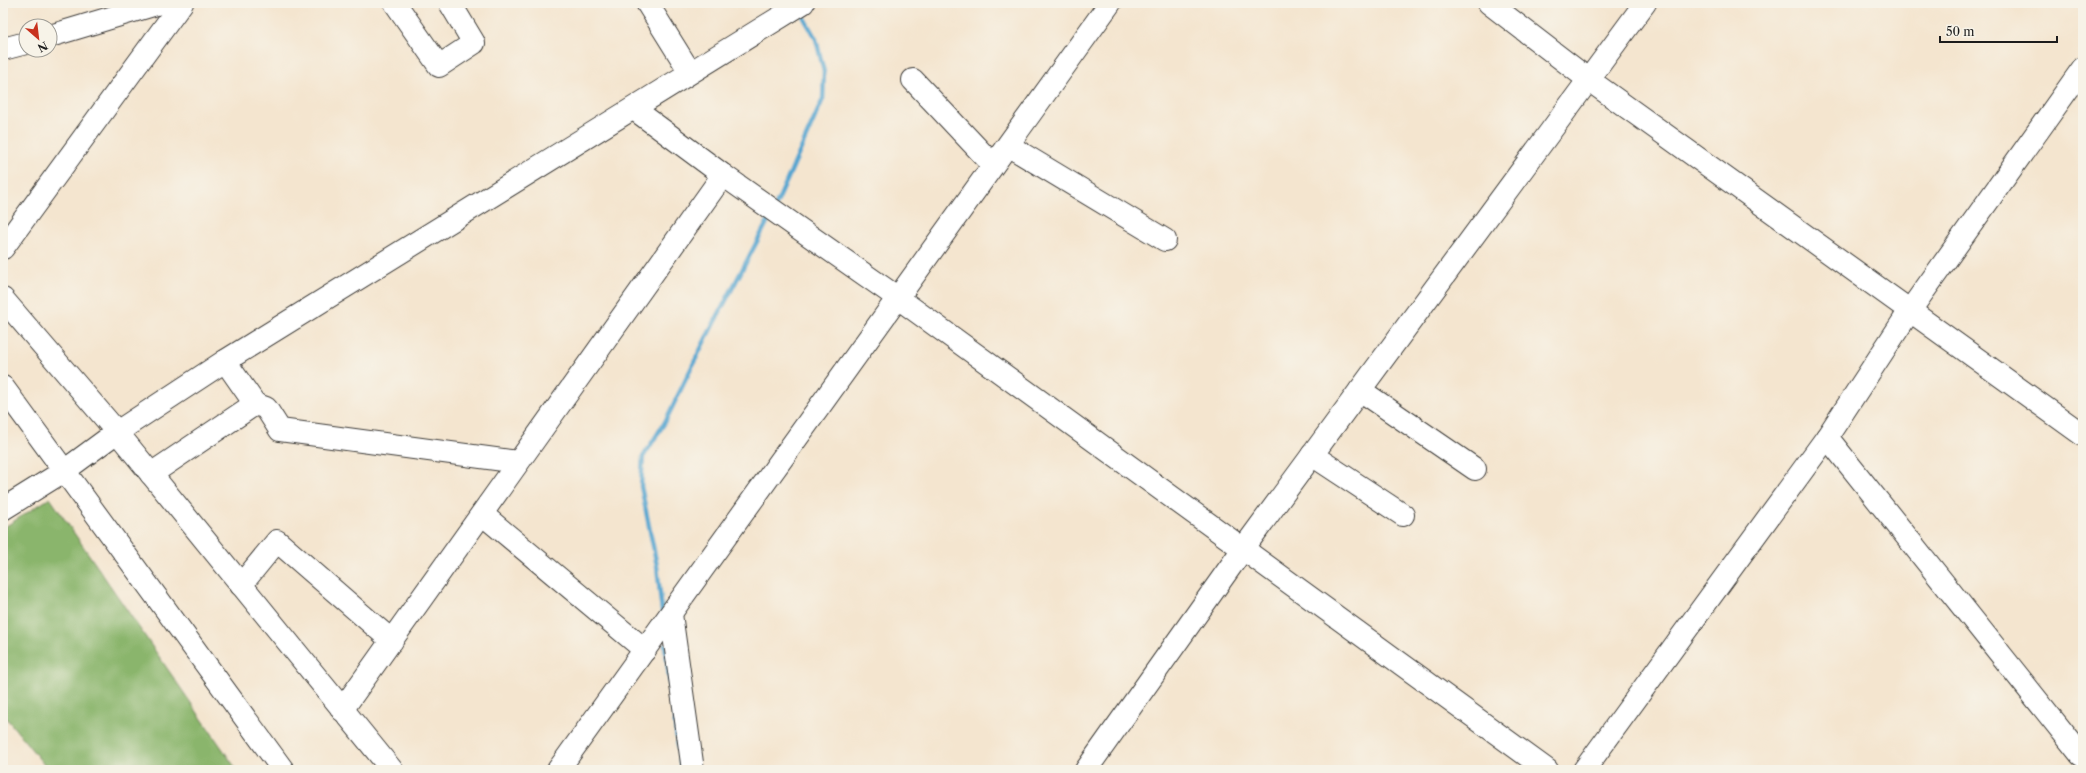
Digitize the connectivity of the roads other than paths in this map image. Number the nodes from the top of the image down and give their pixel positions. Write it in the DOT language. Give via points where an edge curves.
graph roads {
  1 [pos="160,3"];
  2 [pos="182,3"];
  3 [pos="395,3"];
  4 [pos="450,3"];
  5 [pos="647,3"];
  6 [pos="1110,3"];
  7 [pos="1489,3"];
  8 [pos="1645,3"];
  9 [pos="796,7"];
  10 [pos="58,34"];
  11 [pos="18,45"];
  12 [pos="3,50"];
  13 [pos="2083,68"];
  14 [pos="690,72"];
  15 [pos="913,80"];
  16 [pos="1589,80"];
  17 [pos="634,108"];
  18 [pos="1009,146"];
  19 [pos="993,165"];
  20 [pos="723,175"];
  21 [pos="1165,240"];
  22 [pos="3,248"];
  23 [pos="898,298"];
  24 [pos="3,299"];
  25 [pos="1911,309"];
  26 [pos="225,360"];
  27 [pos="3,387"];
  28 [pos="1360,390"];
  29 [pos="255,404"];
  30 [pos="117,432"];
  31 [pos="2083,435"];
  32 [pos="1827,437"];
  33 [pos="1312,456"];
  34 [pos="518,462"];
  35 [pos="1476,469"];
  36 [pos="64,471"];
  37 [pos="151,474"];
  38 [pos="3,509"];
  39 [pos="482,514"];
  40 [pos="1403,515"];
  41 [pos="1244,548"];
  42 [pos="241,585"];
  43 [pos="670,617"];
  44 [pos="392,641"];
  45 [pos="650,644"];
  46 [pos="342,710"];
  47 [pos="2078,759"];
  48 [pos="283,770"];
  49 [pos="392,770"];
  50 [pos="558,770"];
  51 [pos="693,770"];
  52 [pos="1086,770"];
  53 [pos="1547,770"];
  54 [pos="1584,770"];
  1 -- 10 [label="street"];
  2 -- 22 [label="street"];
  3 -- 4 [label="street" via="439,66 474,43"];
  5 -- 14 [label="street"];
  6 -- 18 [label="street"];
  7 -- 16 [label="street"];
  8 -- 16 [label="street"];
  9 -- 14 [label="street"];
  11 -- 12 [label="street"];
  13 -- 25 [label="street"];
  14 -- 17 [label="street"];
  15 -- 19 [label="street"];
  16 -- 25 [label="street"];
  16 -- 28 [label="street"];
  17 -- 20 [label="street"];
  17 -- 26 [label="street"];
  18 -- 19 [label="street"];
  18 -- 21 [label="street"];
  19 -- 23 [label="street"];
  20 -- 23 [label="street"];
  20 -- 34 [label="street"];
  23 -- 41 [label="street"];
  23 -- 43 [label="street"];
  24 -- 30 [label="street"];
  25 -- 31 [label="street"];
  25 -- 32 [label="street"];
  26 -- 29 [label="street"];
  26 -- 30 [label="street"];
  27 -- 36 [label="street"];
  28 -- 33 [label="street"];
  28 -- 35 [label="street"];
  29 -- 34 [label="street" via="266,408 280,430"];
  29 -- 37 [label="street"];
  30 -- 36 [label="street"];
  30 -- 37 [label="street"];
  32 -- 47 [label="street"];
  32 -- 54 [label="street"];
  33 -- 40 [label="street"];
  33 -- 41 [label="street"];
  34 -- 39 [label="street"];
  36 -- 38 [label="street"];
  36 -- 48 [label="street"];
  37 -- 42 [label="street"];
  39 -- 44 [label="street"];
  39 -- 45 [label="street"];
  41 -- 52 [label="street"];
  41 -- 53 [label="street"];
  42 -- 44 [label="street" via="277,541"];
  42 -- 46 [label="street"];
  43 -- 45 [label="street"];
  43 -- 51 [label="street"];
  44 -- 46 [label="street"];
  45 -- 50 [label="street"];
  46 -- 49 [label="street"];
}
